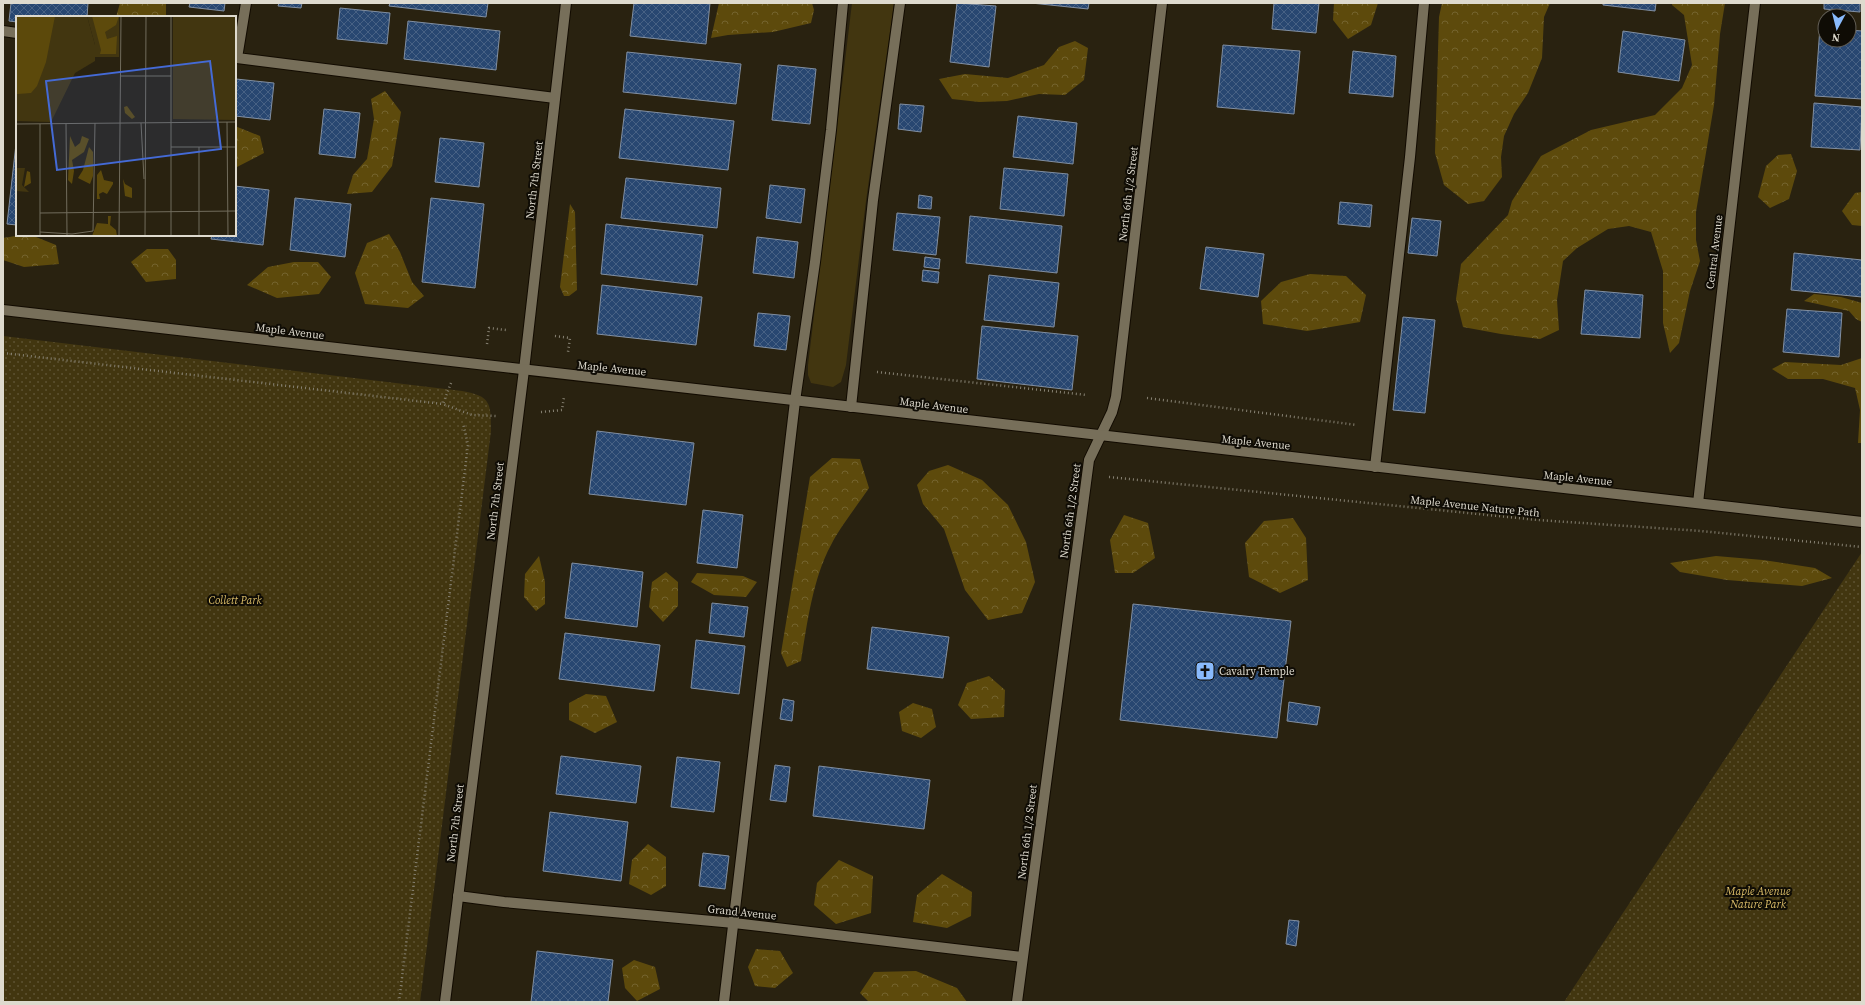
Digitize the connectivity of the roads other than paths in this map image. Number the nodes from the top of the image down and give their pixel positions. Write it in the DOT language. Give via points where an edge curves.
graph roads {
  1 [pos="246,3"];
  2 [pos="566,3"];
  3 [pos="843,3"];
  4 [pos="900,3"];
  5 [pos="1162,3"];
  6 [pos="1424,3"];
  7 [pos="1755,3"];
  8 [pos="3,32"];
  9 [pos="16,33"];
  10 [pos="236,58"];
  11 [pos="555,98"];
  12 [pos="3,310"];
  13 [pos="524,370"];
  14 [pos="795,401"];
  15 [pos="851,407"];
  16 [pos="1100,436"];
  17 [pos="1375,467"];
  18 [pos="1698,504"];
  19 [pos="1862,522"];
  20 [pos="458,896"];
  21 [pos="734,923"];
  22 [pos="1022,957"];
  23 [pos="445,1002"];
  24 [pos="724,1002"];
  25 [pos="1017,1002"];
  1 -- 10 [label="street"];
  2 -- 11 [label="street, North 7th Street"];
  3 -- 14 [label="street" via="831,130"];
  4 -- 15 [label="street" via="873,200"];
  5 -- 16 [label="street, North 6th 1/2 Street" via="1116,397"];
  6 -- 17 [label="street" via="1410,157"];
  7 -- 18 [label="street, Central Avenue"];
  8 -- 9 [label="street"];
  10 -- 11 [label="street"];
  11 -- 13 [label="street, North 7th Street"];
  12 -- 13 [label="street, Maple Avenue"];
  13 -- 14 [label="street, Maple Avenue"];
  13 -- 20 [label="street, North 7th Street"];
  14 -- 15 [label="street, Maple Avenue"];
  14 -- 21 [label="street"];
  15 -- 16 [label="street, Maple Avenue"];
  16 -- 17 [label="street, Maple Avenue"];
  16 -- 22 [label="street, North 6th 1/2 Street" via="1089,460 1086,474"];
  17 -- 18 [label="street, Maple Avenue"];
  18 -- 19 [label="street, Maple Avenue"];
  20 -- 21 [label="street, Grand Avenue"];
  20 -- 23 [label="street, North 7th Street"];
  21 -- 22 [label="street, Grand Avenue"];
  21 -- 24 [label="street"];
  22 -- 25 [label="street, North 6th 1/2 Street"];
}
